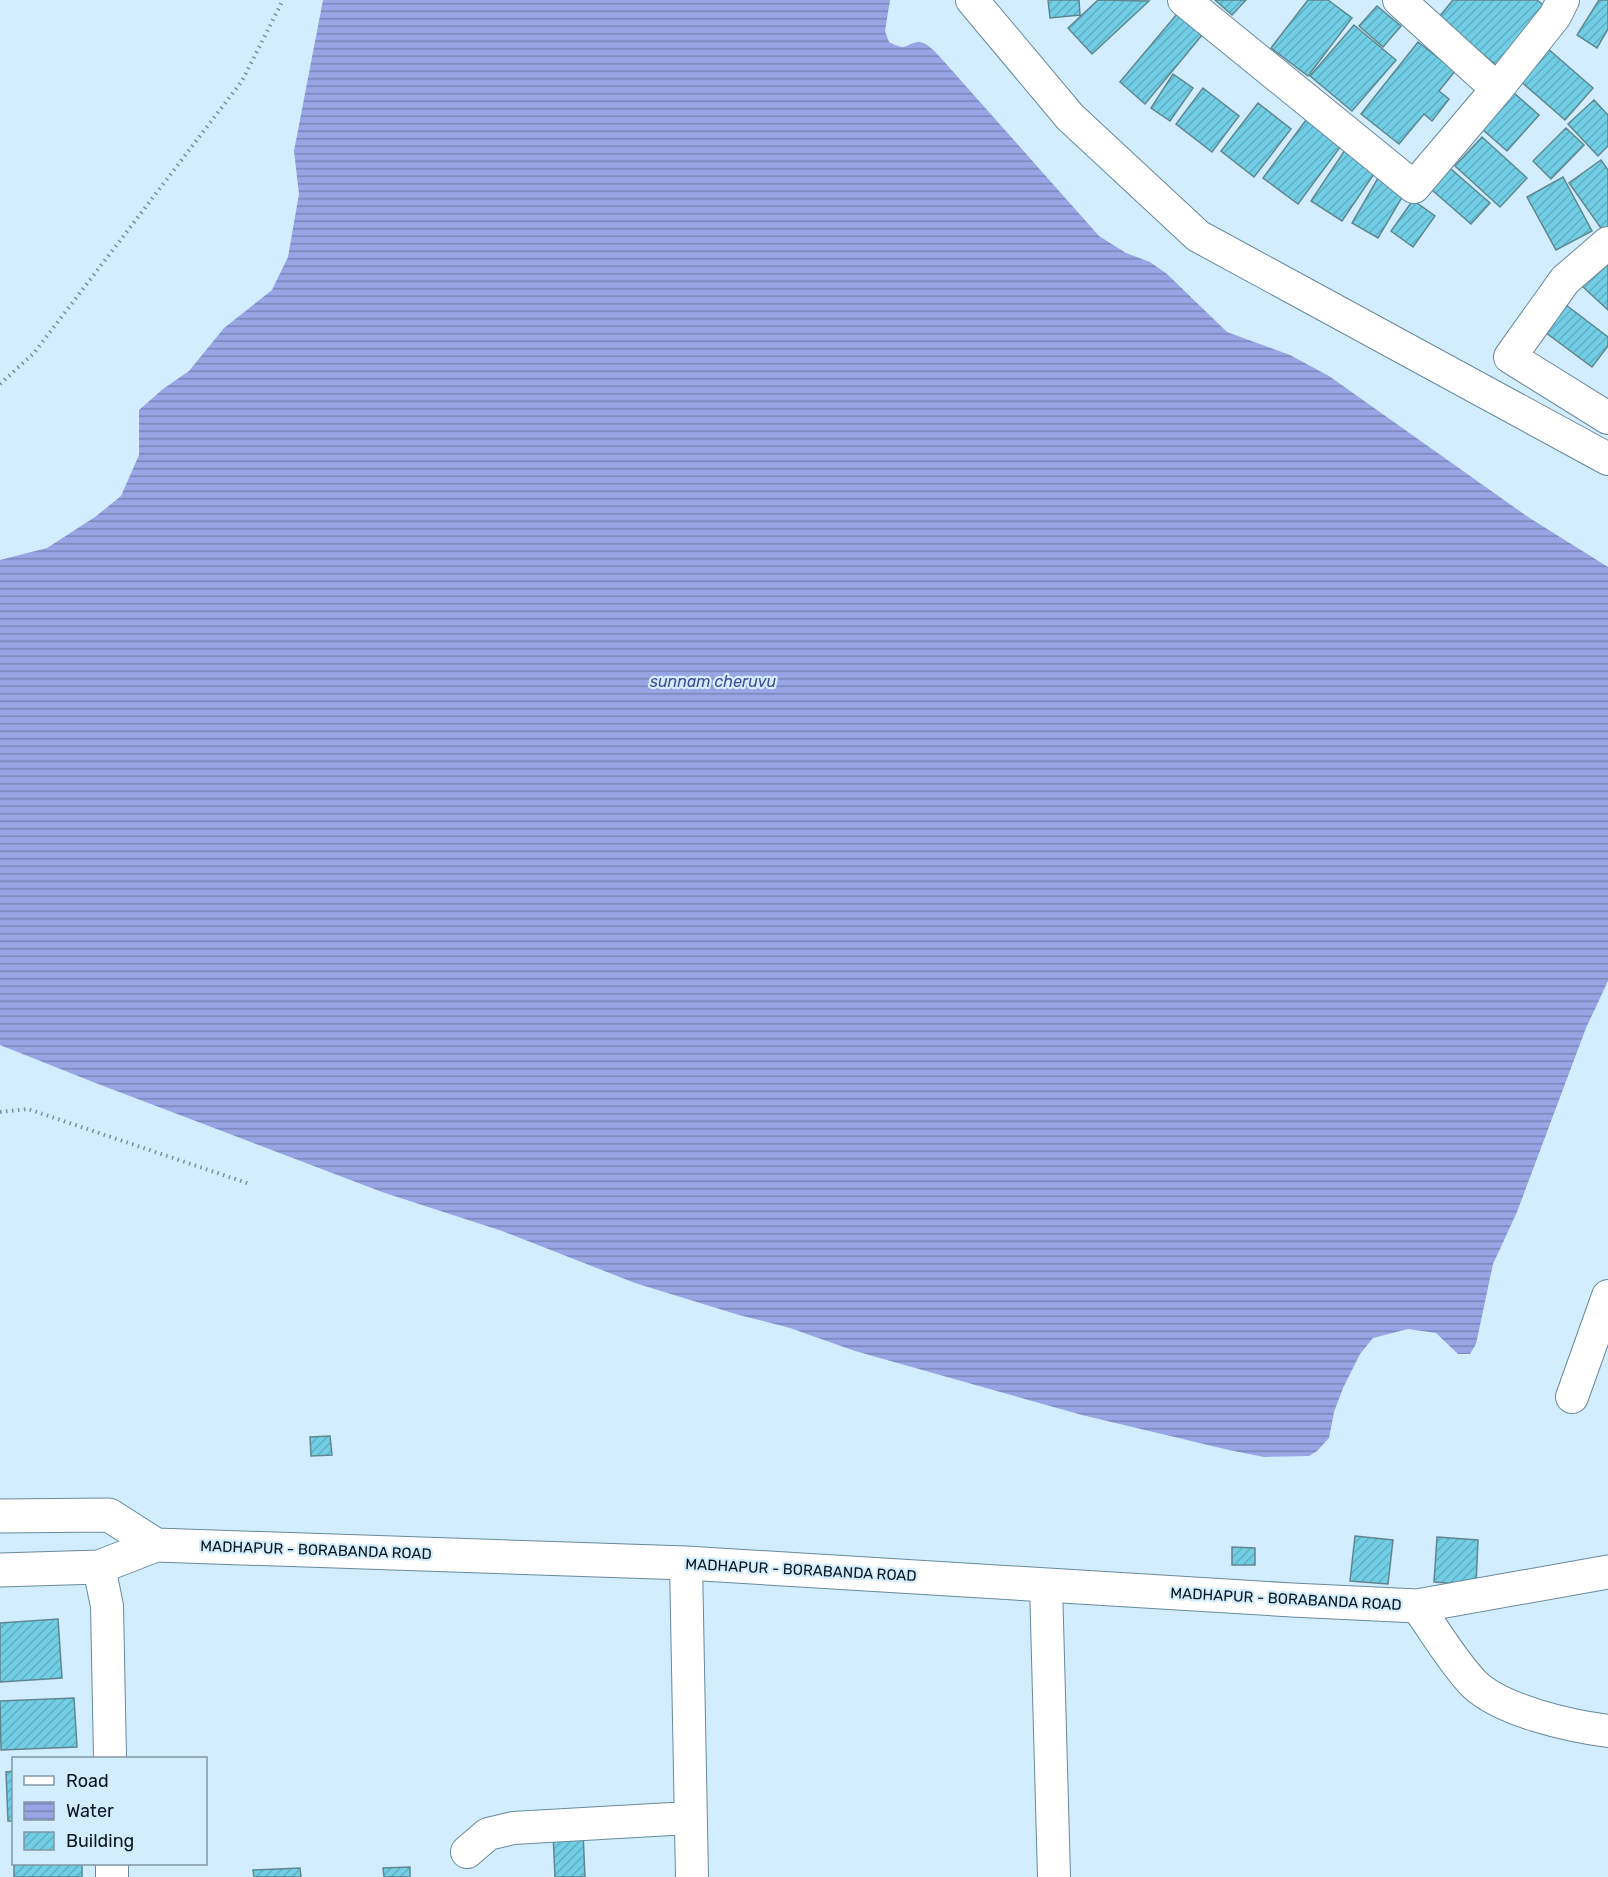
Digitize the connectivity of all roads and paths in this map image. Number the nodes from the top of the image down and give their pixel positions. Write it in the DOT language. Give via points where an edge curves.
graph roads {
  1 [pos="282,0"];
  2 [pos="972,0"];
  3 [pos="1184,0"];
  4 [pos="1399,0"];
  5 [pos="1563,0"];
  6 [pos="1497,89"];
  7 [pos="1608,243"];
  8 [pos="0,384"];
  9 [pos="1608,418"];
  10 [pos="1608,459"];
  11 [pos="0,1112"];
  12 [pos="250,1184"];
  13 [pos="1608,1296"];
  14 [pos="1572,1397"];
  15 [pos="0,1516"];
  16 [pos="156,1545"];
  17 [pos="686,1563"];
  18 [pos="99,1567"];
  19 [pos="0,1570"];
  20 [pos="1608,1572"];
  21 [pos="1046,1585"];
  22 [pos="1422,1604"];
  23 [pos="1608,1731"];
  24 [pos="110,1757"];
  25 [pos="689,1818"];
  26 [pos="467,1852"];
  27 [pos="692,1877"];
  28 [pos="1042,1877"];
  29 [pos="1054,1877"];
  1 -- 8 [label="path" via="242,81 34,354"];
  2 -- 10 [label="street" via="1071,117 1198,236"];
  3 -- 6 [label="street" via="1414,187"];
  4 -- 6 [label="street"];
  5 -- 6 [label="street" via="1555,16"];
  7 -- 9 [label="street" via="1565,280 1510,357"];
  11 -- 12 [label="path" via="28,1109"];
  13 -- 14 [label="street"];
  15 -- 16 [label="street" via="109,1515"];
  16 -- 17 [label="street, MADHAPUR - BORABANDA ROAD"];
  16 -- 18 [label="street"];
  17 -- 21 [label="street, MADHAPUR - BORABANDA ROAD"];
  17 -- 25 [label="street"];
  18 -- 19 [label="street"];
  18 -- 24 [label="street" via="106,1606"];
  20 -- 22 [label="street, MADHAPUR - BORABANDA ROAD"];
  21 -- 22 [label="street, MADHAPUR - BORABANDA ROAD"];
  21 -- 29 [label="street"];
  22 -- 23 [label="street" via="1475,1685 1496,1699 1543,1718"];
  25 -- 26 [label="street" via="513,1828 488,1834"];
  25 -- 27 [label="street"];
  28 -- 29 [label="street"];
}
